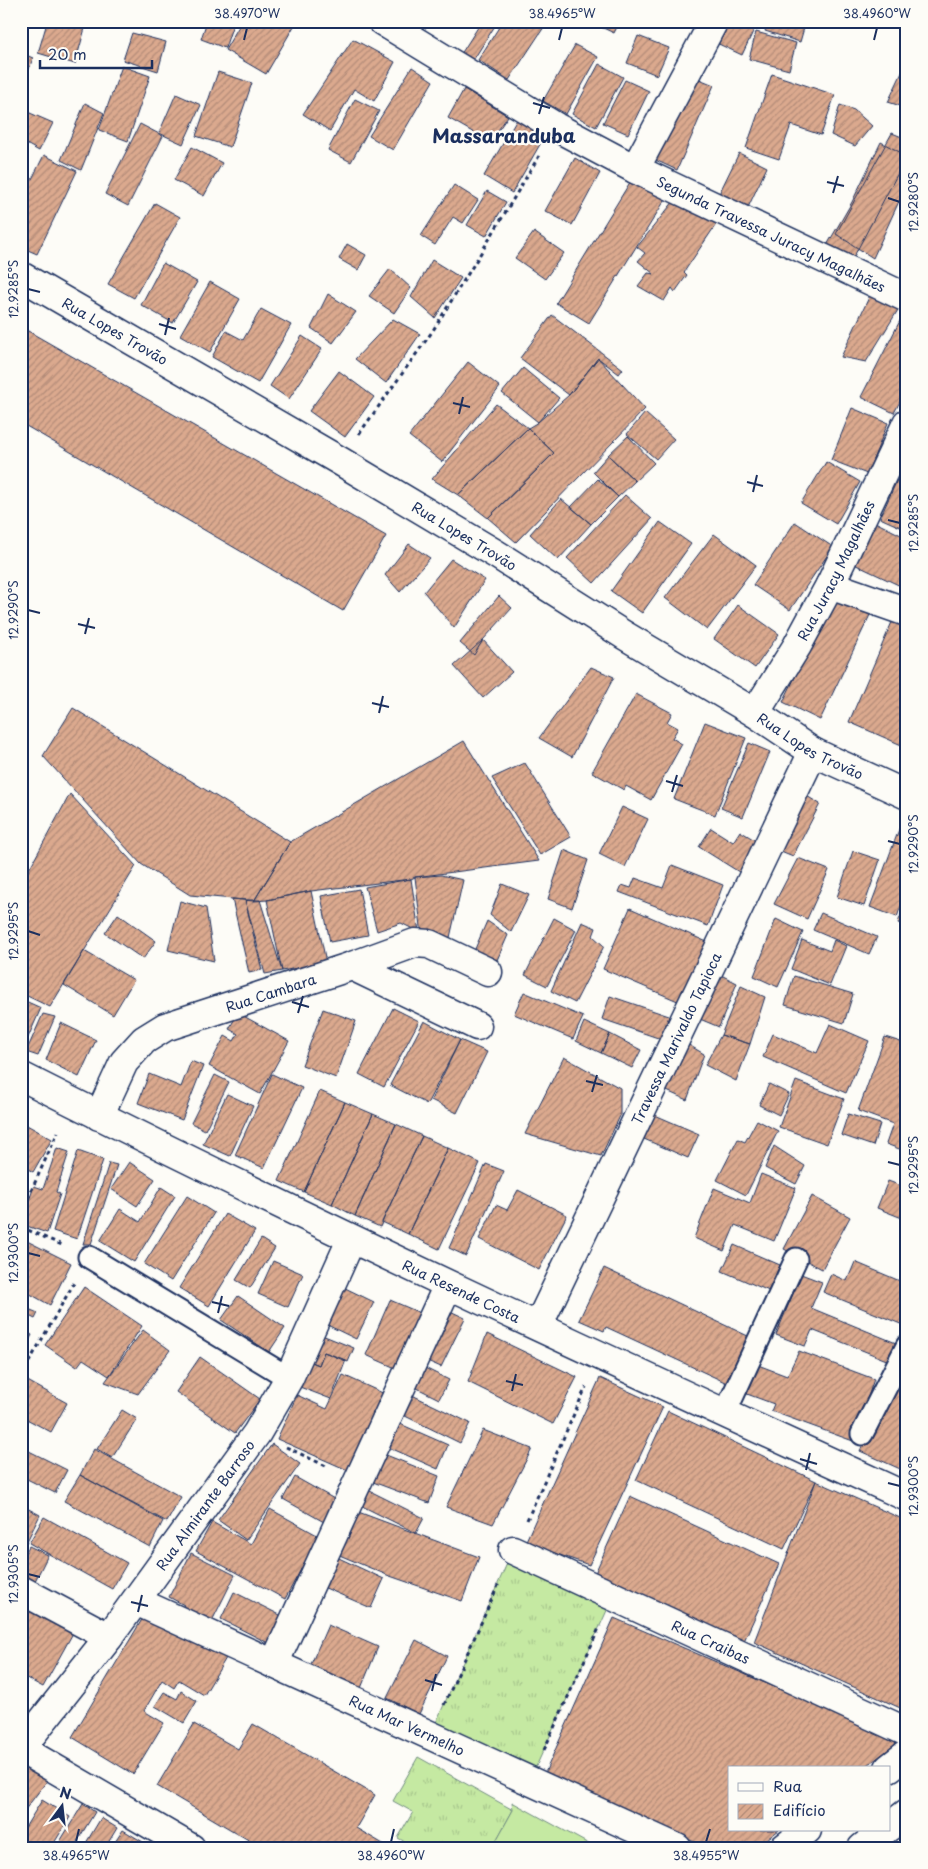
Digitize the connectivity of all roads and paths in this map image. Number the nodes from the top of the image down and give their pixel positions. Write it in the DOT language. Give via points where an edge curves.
graph roads {
  1 [pos="382,21"];
  2 [pos="714,21"];
  3 [pos="556,127"];
  4 [pos="635,169"];
  5 [pos="21,276"];
  6 [pos="907,298"];
  7 [pos="907,423"];
  8 [pos="340,461"];
  9 [pos="830,585"];
  10 [pos="907,612"];
  11 [pos="755,712"];
  12 [pos="813,752"];
  13 [pos="907,795"];
  14 [pos="352,966"];
  15 [pos="488,972"];
  16 [pos="477,1026"];
  17 [pos="21,1076"];
  18 [pos="72,1102"];
  19 [pos="99,1116"];
  20 [pos="21,1213"];
  21 [pos="21,1227"];
  22 [pos="352,1240"];
  23 [pos="89,1257"];
  24 [pos="796,1259"];
  25 [pos="448,1285"];
  26 [pos="538,1326"];
  27 [pos="907,1346"];
  28 [pos="21,1376"];
  29 [pos="289,1378"];
  30 [pos="728,1407"];
  31 [pos="257,1433"];
  32 [pos="862,1434"];
  33 [pos="358,1480"];
  34 [pos="907,1497"];
  35 [pos="513,1550"];
  36 [pos="21,1590"];
  37 [pos="614,1595"];
  38 [pos="136,1601"];
  39 [pos="109,1637"];
  40 [pos="274,1664"];
  41 [pos="907,1732"];
  42 [pos="21,1749"];
  43 [pos="907,1754"];
  44 [pos="890,1767"];
  45 [pos="530,1780"];
  46 [pos="907,1813"];
  47 [pos="890,1826"];
  48 [pos="804,1832"];
  49 [pos="882,1832"];
  50 [pos="190,1848"];
  51 [pos="677,1848"];
  52 [pos="784,1848"];
  53 [pos="862,1848"];
  1 -- 3 [label="street, Segunda Travessa Juracy Magalhães"];
  2 -- 4 [label="street"];
  3 -- 4 [label="street, Segunda Travessa Juracy Magalhães"];
  3 -- 8 [label="path" via="432,332"];
  4 -- 6 [label="street, Segunda Travessa Juracy Magalhães"];
  5 -- 8 [label="street, Rua Lopes Trovão"];
  7 -- 9 [label="street, Rua Juracy Magalhães"];
  8 -- 11 [label="street, Rua Lopes Trovão"];
  9 -- 10 [label="street"];
  9 -- 11 [label="street, Rua Juracy Magalhães" via="797,646"];
  11 -- 12 [label="street, Rua Lopes Trovão"];
  12 -- 13 [label="street, Rua Lopes Trovão"];
  12 -- 26 [label="street, Travessa Marivaldo Tapioca"];
  14 -- 15 [label="street, Rua Cambara" via="415,943 429,944"];
  14 -- 16 [label="street"];
  14 -- 19 [label="street, Rua Cambara" via="165,1027 144,1040 124,1062"];
  17 -- 18 [label="street, Rua Resende Costa"];
  18 -- 19 [label="street, Rua Resende Costa"];
  18 -- 20 [label="path"];
  19 -- 22 [label="street, Rua Resende Costa"];
  21 -- 23 [label="path"];
  22 -- 25 [label="street, Rua Resende Costa"];
  22 -- 29 [label="street, Rua Almirante Barroso"];
  23 -- 28 [label="path"];
  23 -- 29 [label="lane"];
  24 -- 30 [label="lane"];
  25 -- 26 [label="street, Rua Resende Costa"];
  25 -- 33 [label="street"];
  26 -- 30 [label="street, Rua Resende Costa"];
  27 -- 32 [label="lane"];
  29 -- 31 [label="street, Rua Almirante Barroso"];
  30 -- 34 [label="street, Rua Resende Costa"];
  31 -- 33 [label="path"];
  31 -- 38 [label="street, Rua Almirante Barroso"];
  33 -- 40 [label="street"];
  35 -- 37 [label="street, Rua Craibas"];
  36 -- 39 [label="street"];
  37 -- 41 [label="street, Rua Craibas"];
  37 -- 45 [label="path"];
  38 -- 39 [label="street, Rua Almirante Barroso"];
  38 -- 40 [label="street, Rua Mar Vermelho"];
  39 -- 42 [label="street, Rua Almirante Barroso"];
  40 -- 45 [label="street, Rua Mar Vermelho"];
  42 -- 50 [label="street"];
  43 -- 44 [label="street"];
  45 -- 51 [label="street, Rua Mar Vermelho"];
  46 -- 47 [label="street"];
  48 -- 52 [label="street"];
  49 -- 53 [label="street"];
}
